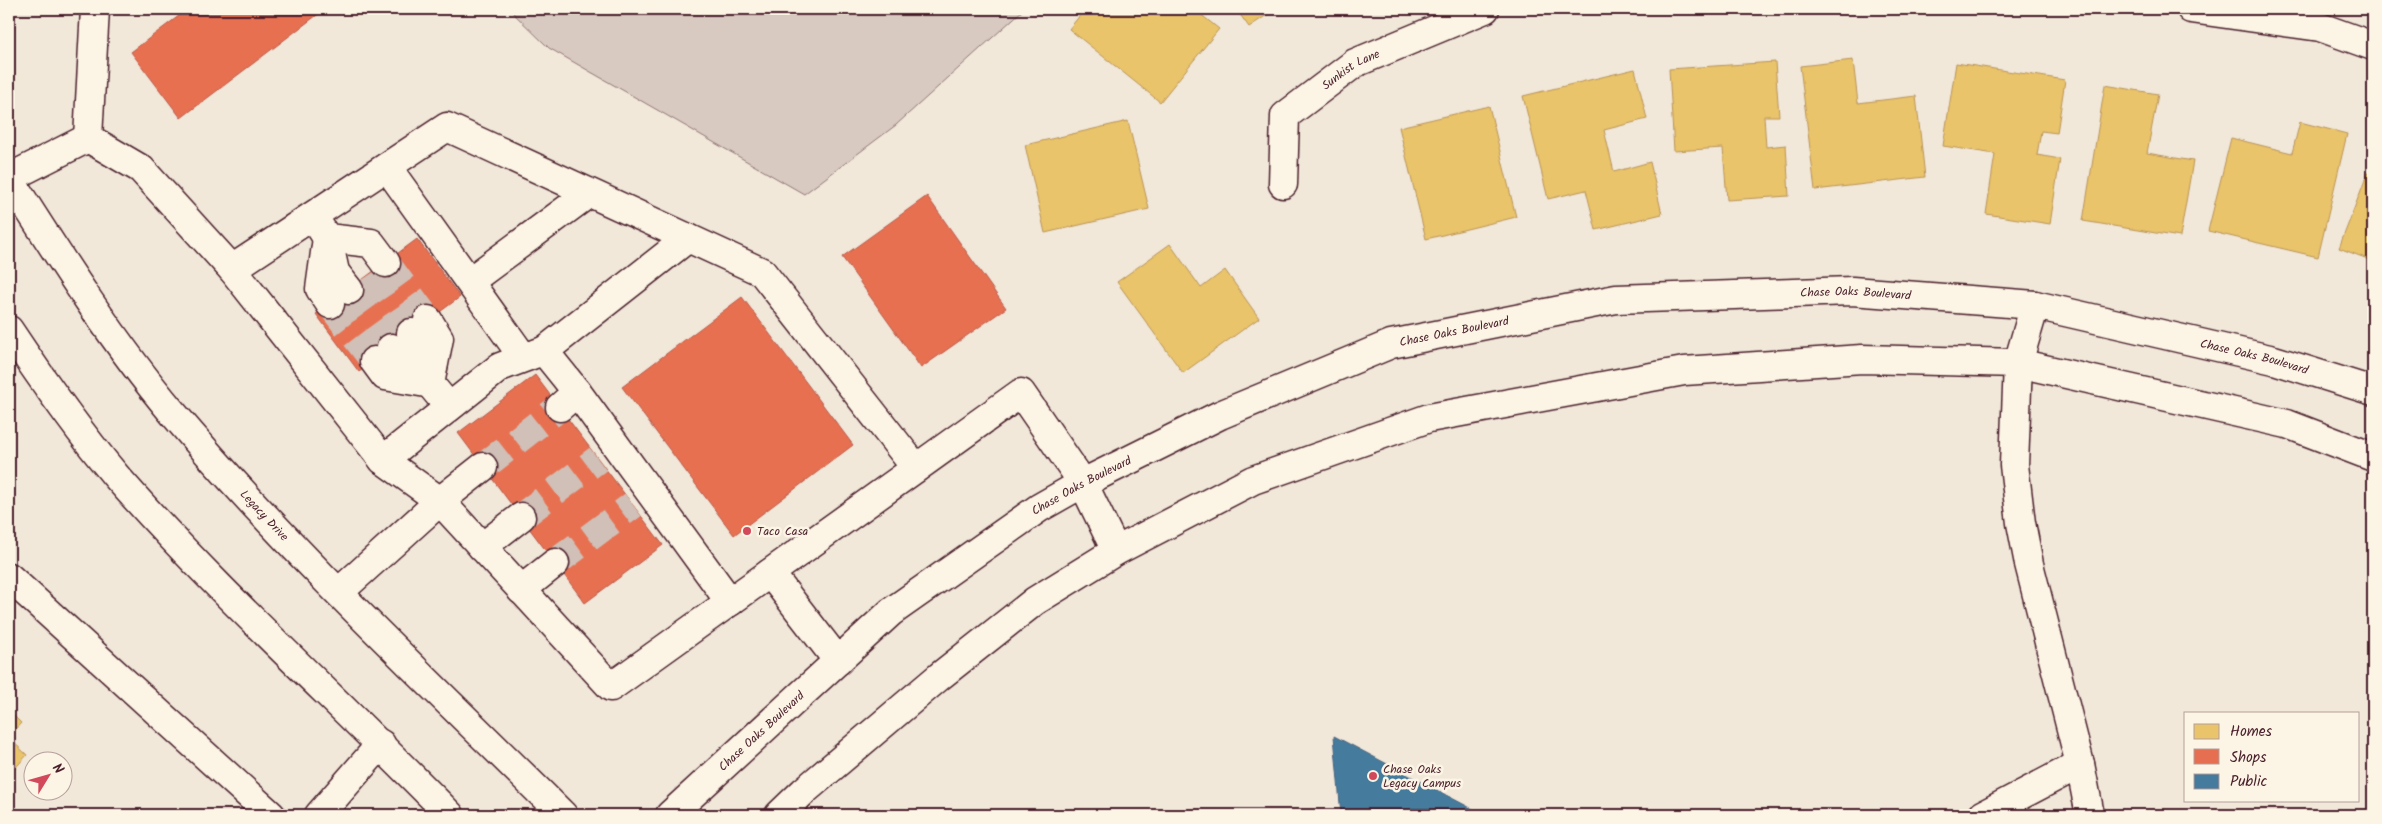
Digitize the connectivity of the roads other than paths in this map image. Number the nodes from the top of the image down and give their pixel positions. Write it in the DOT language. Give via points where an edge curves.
graph roads {
  1 [pos="117,9"];
  2 [pos="1485,9"];
  3 [pos="2191,9"];
  4 [pos="94,17"];
  5 [pos="2373,46"];
  6 [pos="88,138"];
  7 [pos="387,167"];
  8 [pos="9,178"];
  9 [pos="1283,184"];
  10 [pos="589,193"];
  11 [pos="320,227"];
  12 [pos="688,238"];
  13 [pos="378,268"];
  14 [pos="232,269"];
  15 [pos="470,281"];
  16 [pos="340,297"];
  17 [pos="2035,306"];
  18 [pos="9,330"];
  19 [pos="533,354"];
  20 [pos="2018,364"];
  21 [pos="430,384"];
  22 [pos="2373,391"];
  23 [pos="449,407"];
  24 [pos="2373,457"];
  25 [pos="383,460"];
  26 [pos="483,467"];
  27 [pos="916,468"];
  28 [pos="1083,483"];
  29 [pos="440,501"];
  30 [pos="521,517"];
  31 [pos="482,548"];
  32 [pos="1116,551"];
  33 [pos="555,563"];
  34 [pos="770,573"];
  35 [pos="9,577"];
  36 [pos="521,590"];
  37 [pos="339,592"];
  38 [pos="730,602"];
  39 [pos="838,661"];
  40 [pos="381,744"];
  41 [pos="2080,764"];
  42 [pos="271,815"];
  43 [pos="319,815"];
  44 [pos="450,815"];
  45 [pos="563,815"];
  46 [pos="670,815"];
  47 [pos="779,815"];
  48 [pos="1983,815"];
  49 [pos="2090,815"];
  1 -- 4 [label="street"];
  2 -- 9 [label="street, Sunkist Lane" via="1355,63 1285,116"];
  3 -- 5 [label="street" via="2320,27"];
  4 -- 6 [label="street"];
  6 -- 8 [label="street"];
  6 -- 14 [label="street" via="141,169"];
  7 -- 10 [label="street" via="447,127"];
  7 -- 11 [label="street"];
  7 -- 15 [label="street"];
  8 -- 37 [label="street, Legacy Drive" via="85,297 171,410 254,504"];
  10 -- 12 [label="street"];
  10 -- 15 [label="street"];
  11 -- 13 [label="street" via="370,243"];
  11 -- 14 [label="street"];
  11 -- 16 [label="street"];
  12 -- 19 [label="street"];
  12 -- 27 [label="street" via="762,272"];
  14 -- 25 [label="street"];
  15 -- 19 [label="street"];
  17 -- 20 [label="street"];
  17 -- 22 [label="street, Chase Oaks Boulevard" via="2274,360"];
  17 -- 28 [label="street, Chase Oaks Boulevard" via="1852,291 1616,299 1392,344 1220,415"];
  18 -- 40 [label="street" via="33,367 122,481 210,579"];
  19 -- 23 [label="street" via="500,367"];
  19 -- 38 [label="street" via="641,498"];
  20 -- 24 [label="street" via="2287,424"];
  20 -- 32 [label="street" via="1862,359 1684,371 1429,418 1253,480"];
  20 -- 41 [label="street" via="2014,465 2021,523 2062,701"];
  21 -- 21 [label="street" via="439,338 401,341 405,366"];
  21 -- 23 [label="street"];
  23 -- 25 [label="street"];
  25 -- 29 [label="street"];
  26 -- 29 [label="street"];
  27 -- 28 [label="street" via="1021,393"];
  27 -- 34 [label="street"];
  28 -- 32 [label="street"];
  28 -- 39 [label="street, Chase Oaks Boulevard" via="1039,508 891,612"];
  29 -- 31 [label="street"];
  29 -- 37 [label="street"];
  30 -- 31 [label="street"];
  31 -- 36 [label="street"];
  32 -- 47 [label="street" via="1035,601 940,676"];
  33 -- 36 [label="street"];
  34 -- 38 [label="street"];
  34 -- 39 [label="street"];
  35 -- 42 [label="street"];
  36 -- 38 [label="street" via="610,687"];
  37 -- 45 [label="street, Legacy Drive"];
  39 -- 46 [label="street, Chase Oaks Boulevard"];
  40 -- 43 [label="street"];
  40 -- 44 [label="street"];
  41 -- 48 [label="street"];
  41 -- 49 [label="street"];
}
